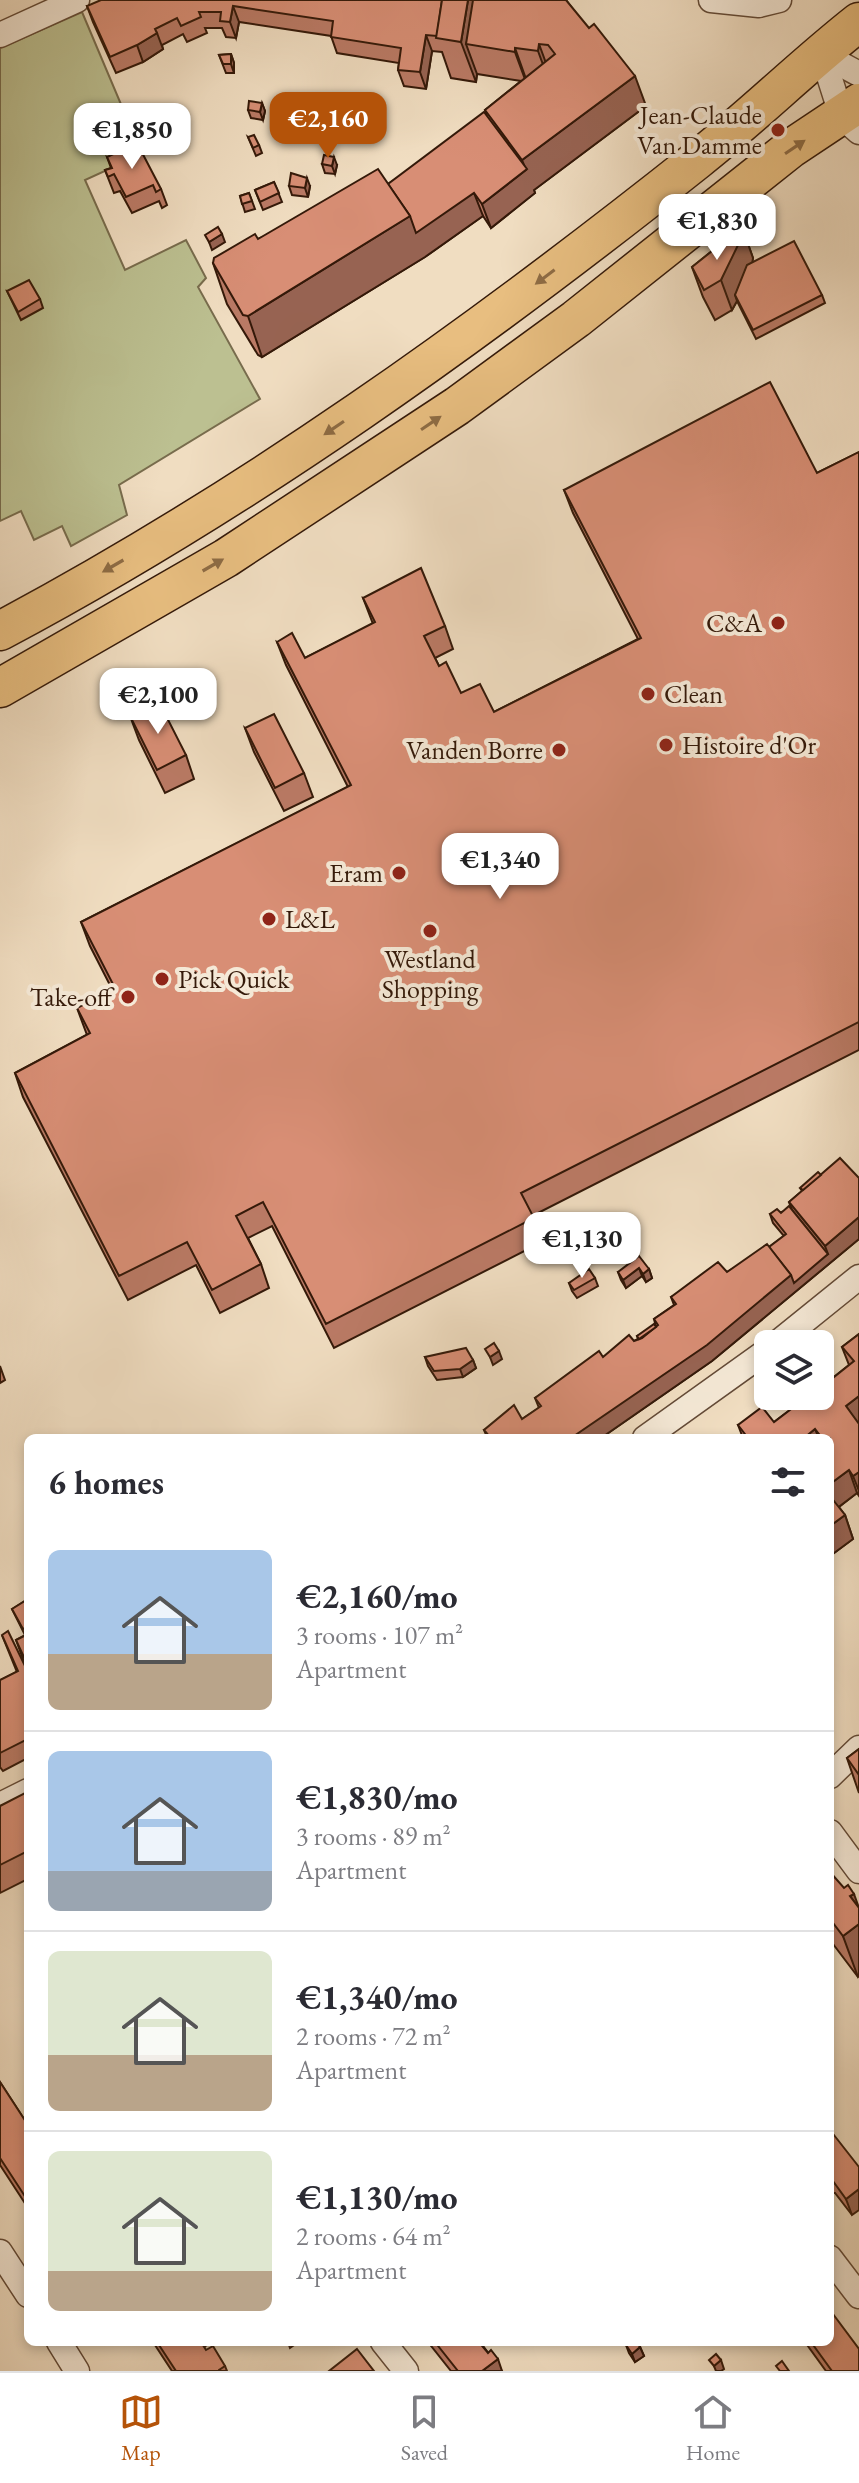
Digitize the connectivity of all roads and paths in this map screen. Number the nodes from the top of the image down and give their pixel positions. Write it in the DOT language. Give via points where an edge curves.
graph roads {
  1 [pos="77,0"];
  2 [pos="711,0"];
  3 [pos="779,0"];
  4 [pos="859,22"];
  5 [pos="0,35"];
  6 [pos="822,54"];
  7 [pos="859,74"];
  8 [pos="853,117"];
  9 [pos="0,631"];
  10 [pos="0,688"];
  11 [pos="859,1277"];
  12 [pos="793,1330"];
  13 [pos="754,1360"];
  14 [pos="651,1434"];
  15 [pos="859,1748"];
  16 [pos="834,1772"];
  17 [pos="24,1793"];
  18 [pos="0,1805"];
  19 [pos="834,1837"];
  20 [pos="859,1871"];
  21 [pos="0,2252"];
  22 [pos="834,2263"];
  23 [pos="24,2289"];
  24 [pos="859,2296"];
  25 [pos="386,2346"];
  26 [pos="406,2371"];
  1 -- 5 [label="street"];
  2 -- 3 [label="street" via="759,5"];
  4 -- 6 [label="main road"];
  6 -- 7 [label="street"];
  6 -- 8 [label="street"];
  6 -- 9 [label="main road, one-way" via="608,231 394,388 236,491"];
  10 -- 8 [label="main road, one-way" via="226,558 457,406 790,149"];
  11 -- 12 [label="street"];
  13 -- 14 [label="street"];
  15 -- 16 [label="street"];
  17 -- 18 [label="street"];
  19 -- 20 [label="street"];
  21 -- 23 [label="street"];
  22 -- 24 [label="street"];
  25 -- 26 [label="street"];
}
